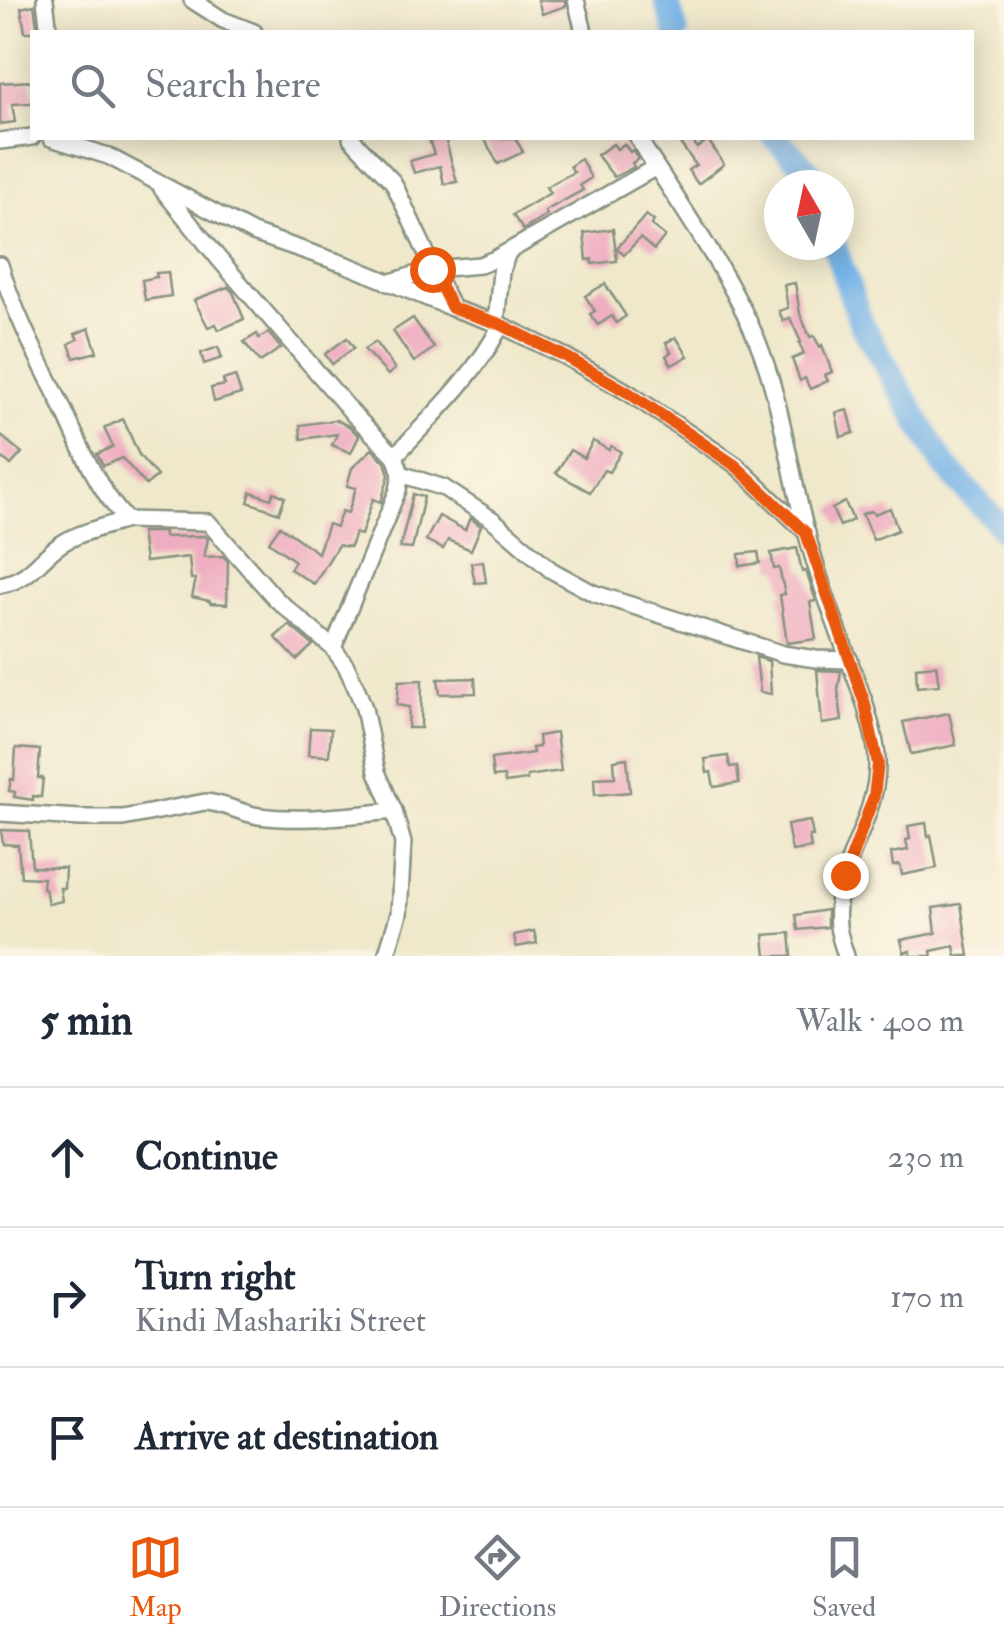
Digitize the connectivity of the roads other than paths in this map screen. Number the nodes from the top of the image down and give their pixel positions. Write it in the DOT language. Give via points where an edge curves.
graph roads {
  1 [pos="44,0"];
  2 [pos="192,0"];
  3 [pos="576,0"];
  4 [pos="49,30"];
  5 [pos="249,30"];
  6 [pos="584,30"];
  7 [pos="30,137"];
  8 [pos="66,140"];
  9 [pos="353,140"];
  10 [pos="639,140"];
  11 [pos="0,141"];
  12 [pos="656,167"];
  13 [pos="158,183"];
  14 [pos="508,252"];
  15 [pos="0,265"];
  16 [pos="432,269"];
  17 [pos="388,283"];
  18 [pos="452,308"];
  19 [pos="498,324"];
  20 [pos="395,456"];
  21 [pos="400,474"];
  22 [pos="126,520"];
  23 [pos="806,533"];
  24 [pos="0,584"];
  25 [pos="333,648"];
  26 [pos="850,660"];
  27 [pos="394,810"];
  28 [pos="0,813"];
  29 [pos="386,956"];
  30 [pos="846,956"];
  1 -- 4 [label="street"];
  2 -- 5 [label="street"];
  3 -- 6 [label="street"];
  7 -- 11 [label="street"];
  8 -- 13 [label="street"];
  9 -- 16 [label="street" via="393,182"];
  10 -- 12 [label="street"];
  12 -- 14 [label="street"];
  12 -- 23 [label="street" via="705,240 758,343"];
  13 -- 17 [label="street" via="253,233"];
  13 -- 20 [label="street"];
  14 -- 16 [label="street" via="480,264"];
  14 -- 19 [label="street"];
  15 -- 22 [label="street" via="89,466"];
  16 -- 17 [label="street"];
  16 -- 18 [label="street"];
  17 -- 18 [label="street"];
  18 -- 19 [label="street"];
  19 -- 20 [label="street" via="480,359"];
  19 -- 23 [label="street" via="690,433 736,466"];
  20 -- 21 [label="street"];
  21 -- 25 [label="street"];
  21 -- 26 [label="street" via="444,488 551,570 593,593 783,654"];
  22 -- 24 [label="street" via="66,541 32,572"];
  22 -- 25 [label="street" via="208,522 276,599"];
  23 -- 26 [label="street"];
  25 -- 27 [label="street" via="364,708 377,772"];
  26 -- 30 [label="street" via="878,764 839,900"];
  27 -- 28 [label="street" via="286,818 205,802 122,818"];
  27 -- 29 [label="street" via="403,855 399,914"];
}
